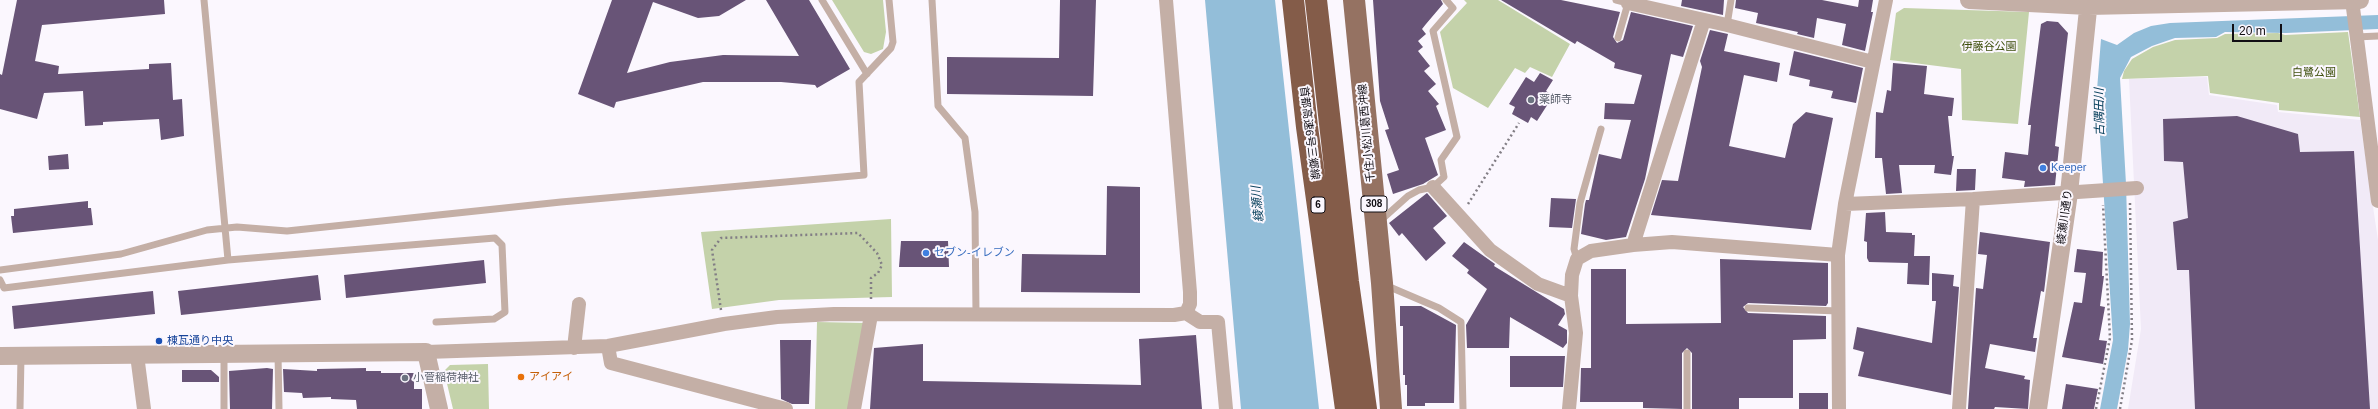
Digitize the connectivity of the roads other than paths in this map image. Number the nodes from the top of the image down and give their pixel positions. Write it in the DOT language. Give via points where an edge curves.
graph roads {
  1 [pos="204,0"];
  2 [pos="822,0"];
  3 [pos="889,0"];
  4 [pos="932,0"];
  5 [pos="1166,0"];
  6 [pos="1293,0"];
  7 [pos="1316,0"];
  8 [pos="1354,0"];
  9 [pos="1446,0"];
  10 [pos="1731,0"];
  11 [pos="1886,0"];
  12 [pos="1969,0"];
  13 [pos="1624,1"];
  14 [pos="2010,1"];
  15 [pos="2088,3"];
  16 [pos="2354,4"];
  17 [pos="1704,20"];
  18 [pos="1728,25"];
  19 [pos="2356,34"];
  20 [pos="2378,36"];
  21 [pos="1618,38"];
  22 [pos="1873,62"];
  23 [pos="867,74"];
  24 [pos="1307,127"];
  25 [pos="1600,129"];
  26 [pos="1433,188"];
  27 [pos="2134,188"];
  28 [pos="2069,193"];
  29 [pos="1973,199"];
  30 [pos="2378,201"];
  31 [pos="1845,204"];
  32 [pos="1376,224"];
  33 [pos="225,228"];
  34 [pos="1633,245"];
  35 [pos="1838,255"];
  36 [pos="1577,259"];
  37 [pos="228,260"];
  38 [pos="0,270"];
  39 [pos="0,280"];
  40 [pos="1348,282"];
  41 [pos="1382,283"];
  42 [pos="1571,296"];
  43 [pos="579,304"];
  44 [pos="1748,308"];
  45 [pos="1840,311"];
  46 [pos="1186,313"];
  47 [pos="871,315"];
  48 [pos="976,315"];
  49 [pos="436,322"];
  50 [pos="608,346"];
  51 [pos="574,348"];
  52 [pos="278,352"];
  53 [pos="426,352"];
  54 [pos="224,353"];
  55 [pos="1687,353"];
  56 [pos="137,355"];
  57 [pos="0,356"];
  58 [pos="22,356"];
  59 [pos="20,409"];
  60 [pos="144,409"];
  61 [pos="224,409"];
  62 [pos="279,409"];
  63 [pos="439,409"];
  64 [pos="786,409"];
  65 [pos="854,409"];
  66 [pos="1226,409"];
  67 [pos="1336,409"];
  68 [pos="1346,409"];
  69 [pos="1358,409"];
  70 [pos="1366,409"];
  71 [pos="1391,409"];
  72 [pos="1463,409"];
  73 [pos="1569,409"];
  74 [pos="1687,409"];
  75 [pos="1839,409"];
  76 [pos="1959,409"];
  77 [pos="2038,409"];
  1 -- 33 [label="lane"];
  2 -- 23 [label="lane"];
  3 -- 23 [label="lane" via="891,48"];
  4 -- 48 [label="lane" via="938,106 965,138 975,212"];
  5 -- 46 [label="street" via="1190,292 1190,304"];
  6 -- 24 [label="highway, 首都高速6号三郷線 / 6"];
  7 -- 40 [label="highway, 首都高速6号三郷線 / 6"];
  8 -- 32 [label="main road, 千住小松川葛西沖線 / 308"];
  9 -- 26 [label="lane" via="1454,8 1433,31 1457,137 1441,160 1444,177"];
  10 -- 18 [label="lane"];
  11 -- 22 [label="street"];
  12 -- 14 [label="street"];
  13 -- 17 [label="street"];
  13 -- 21 [label="lane"];
  14 -- 15 [label="street"];
  15 -- 16 [label="street"];
  15 -- 28 [label="street, 綾瀬川通り"];
  16 -- 19 [label="street"];
  17 -- 18 [label="street"];
  17 -- 34 [label="street"];
  18 -- 22 [label="street"];
  19 -- 20 [label="lane"];
  19 -- 30 [label="street"];
  22 -- 31 [label="street"];
  23 -- 33 [label="lane" via="859,82 864,175 560,202 287,231"];
  24 -- 67 [label="highway" via="1320,276"];
  24 -- 68 [label="highway, 首都高速6号三郷線 / 6"];
  25 -- 36 [label="lane" via="1580,203 1574,248"];
  26 -- 32 [label="lane" via="1419,190 1408,196"];
  26 -- 42 [label="street" via="1490,250 1538,284"];
  27 -- 28 [label="street"];
  28 -- 29 [label="street"];
  28 -- 77 [label="street, 綾瀬川通り"];
  29 -- 31 [label="street"];
  29 -- 76 [label="street"];
  31 -- 35 [label="street"];
  32 -- 41 [label="main road, 千住小松川葛西沖線 / 308"];
  33 -- 37 [label="lane"];
  33 -- 38 [label="lane" via="207,230 121,254"];
  34 -- 35 [label="street" via="1672,242"];
  34 -- 36 [label="street" via="1591,251"];
  35 -- 45 [label="street"];
  36 -- 42 [label="street" via="1572,275"];
  37 -- 39 [label="lane" via="4,288"];
  37 -- 49 [label="lane" via="495,238 502,245 505,312 494,319"];
  40 -- 69 [label="highway"];
  40 -- 70 [label="highway, 首都高速6号三郷線 / 6"];
  41 -- 71 [label="main road, 千住小松川葛西沖線 / 308"];
  41 -- 72 [label="lane" via="1439,308 1461,322"];
  42 -- 73 [label="street" via="1576,333"];
  43 -- 51 [label="street"];
  44 -- 45 [label="lane"];
  45 -- 75 [label="street"];
  46 -- 48 [label="street"];
  46 -- 66 [label="street" via="1200,322 1218,322"];
  47 -- 48 [label="street"];
  47 -- 50 [label="street" via="777,317 724,324"];
  47 -- 65 [label="street"];
  50 -- 51 [label="street"];
  50 -- 64 [label="street" via="611,363"];
  51 -- 53 [label="street"];
  52 -- 53 [label="street"];
  52 -- 54 [label="street"];
  52 -- 62 [label="lane"];
  53 -- 63 [label="street"];
  54 -- 56 [label="street"];
  54 -- 61 [label="lane"];
  55 -- 74 [label="lane"];
  56 -- 58 [label="street"];
  56 -- 60 [label="street"];
  57 -- 58 [label="street"];
  58 -- 59 [label="lane"];
}
